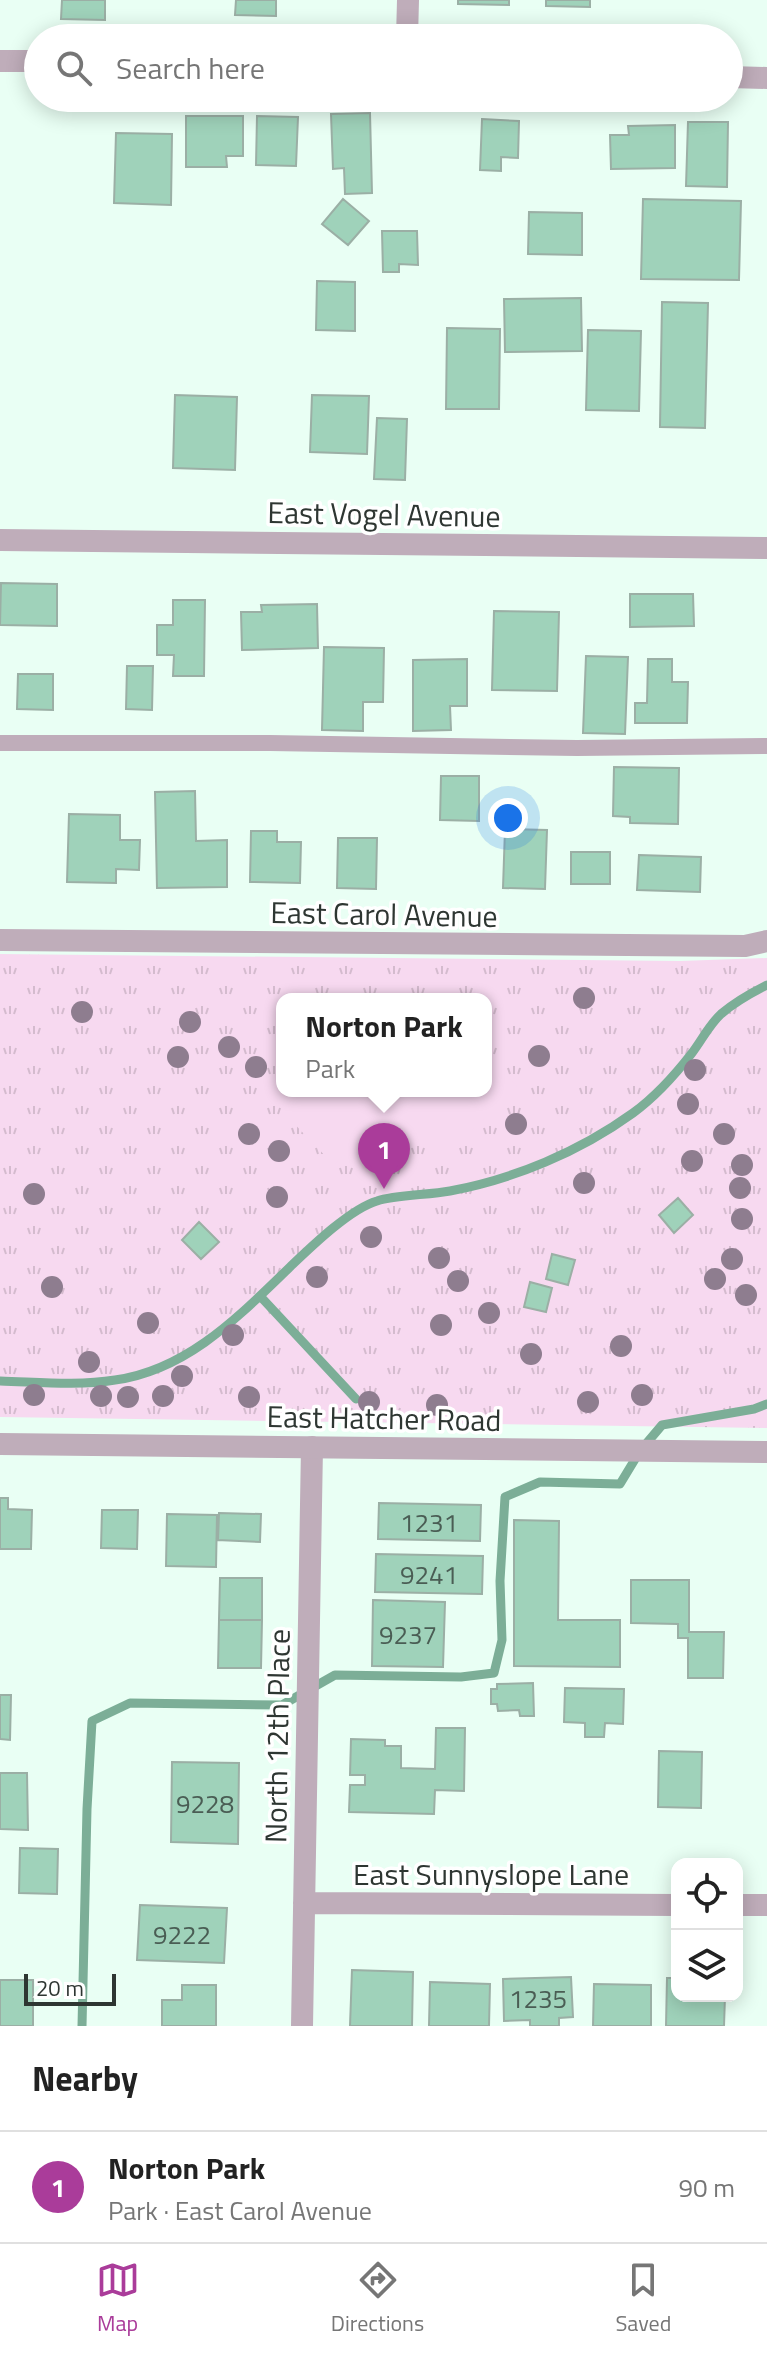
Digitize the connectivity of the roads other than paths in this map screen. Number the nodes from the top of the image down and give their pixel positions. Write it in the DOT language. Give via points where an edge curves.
graph roads {
  1 [pos="408,0"];
  2 [pos="407,24"];
  3 [pos="0,61"];
  4 [pos="24,61"];
  5 [pos="743,77"];
  6 [pos="767,78"];
  7 [pos="0,540"];
  8 [pos="767,548"];
  9 [pos="0,743"];
  10 [pos="767,746"];
  11 [pos="0,940"];
  12 [pos="767,941"];
  13 [pos="0,1444"];
  14 [pos="312,1447"];
  15 [pos="767,1452"];
  16 [pos="304,1903"];
  17 [pos="671,1905"];
  18 [pos="743,1905"];
  19 [pos="767,1905"];
  20 [pos="302,2026"];
  1 -- 2 [label="street"];
  3 -- 4 [label="street"];
  5 -- 6 [label="street"];
  7 -- 8 [label="street, East Vogel Avenue"];
  9 -- 10 [label="lane"];
  11 -- 12 [label="street, East Carol Avenue" via="745,946"];
  13 -- 14 [label="street, East Hatcher Road"];
  14 -- 15 [label="street, East Hatcher Road"];
  14 -- 16 [label="street, North 12th Place"];
  16 -- 17 [label="street, East Sunnyslope Lane"];
  16 -- 20 [label="street, North 12th Place"];
  18 -- 19 [label="street"];
}
